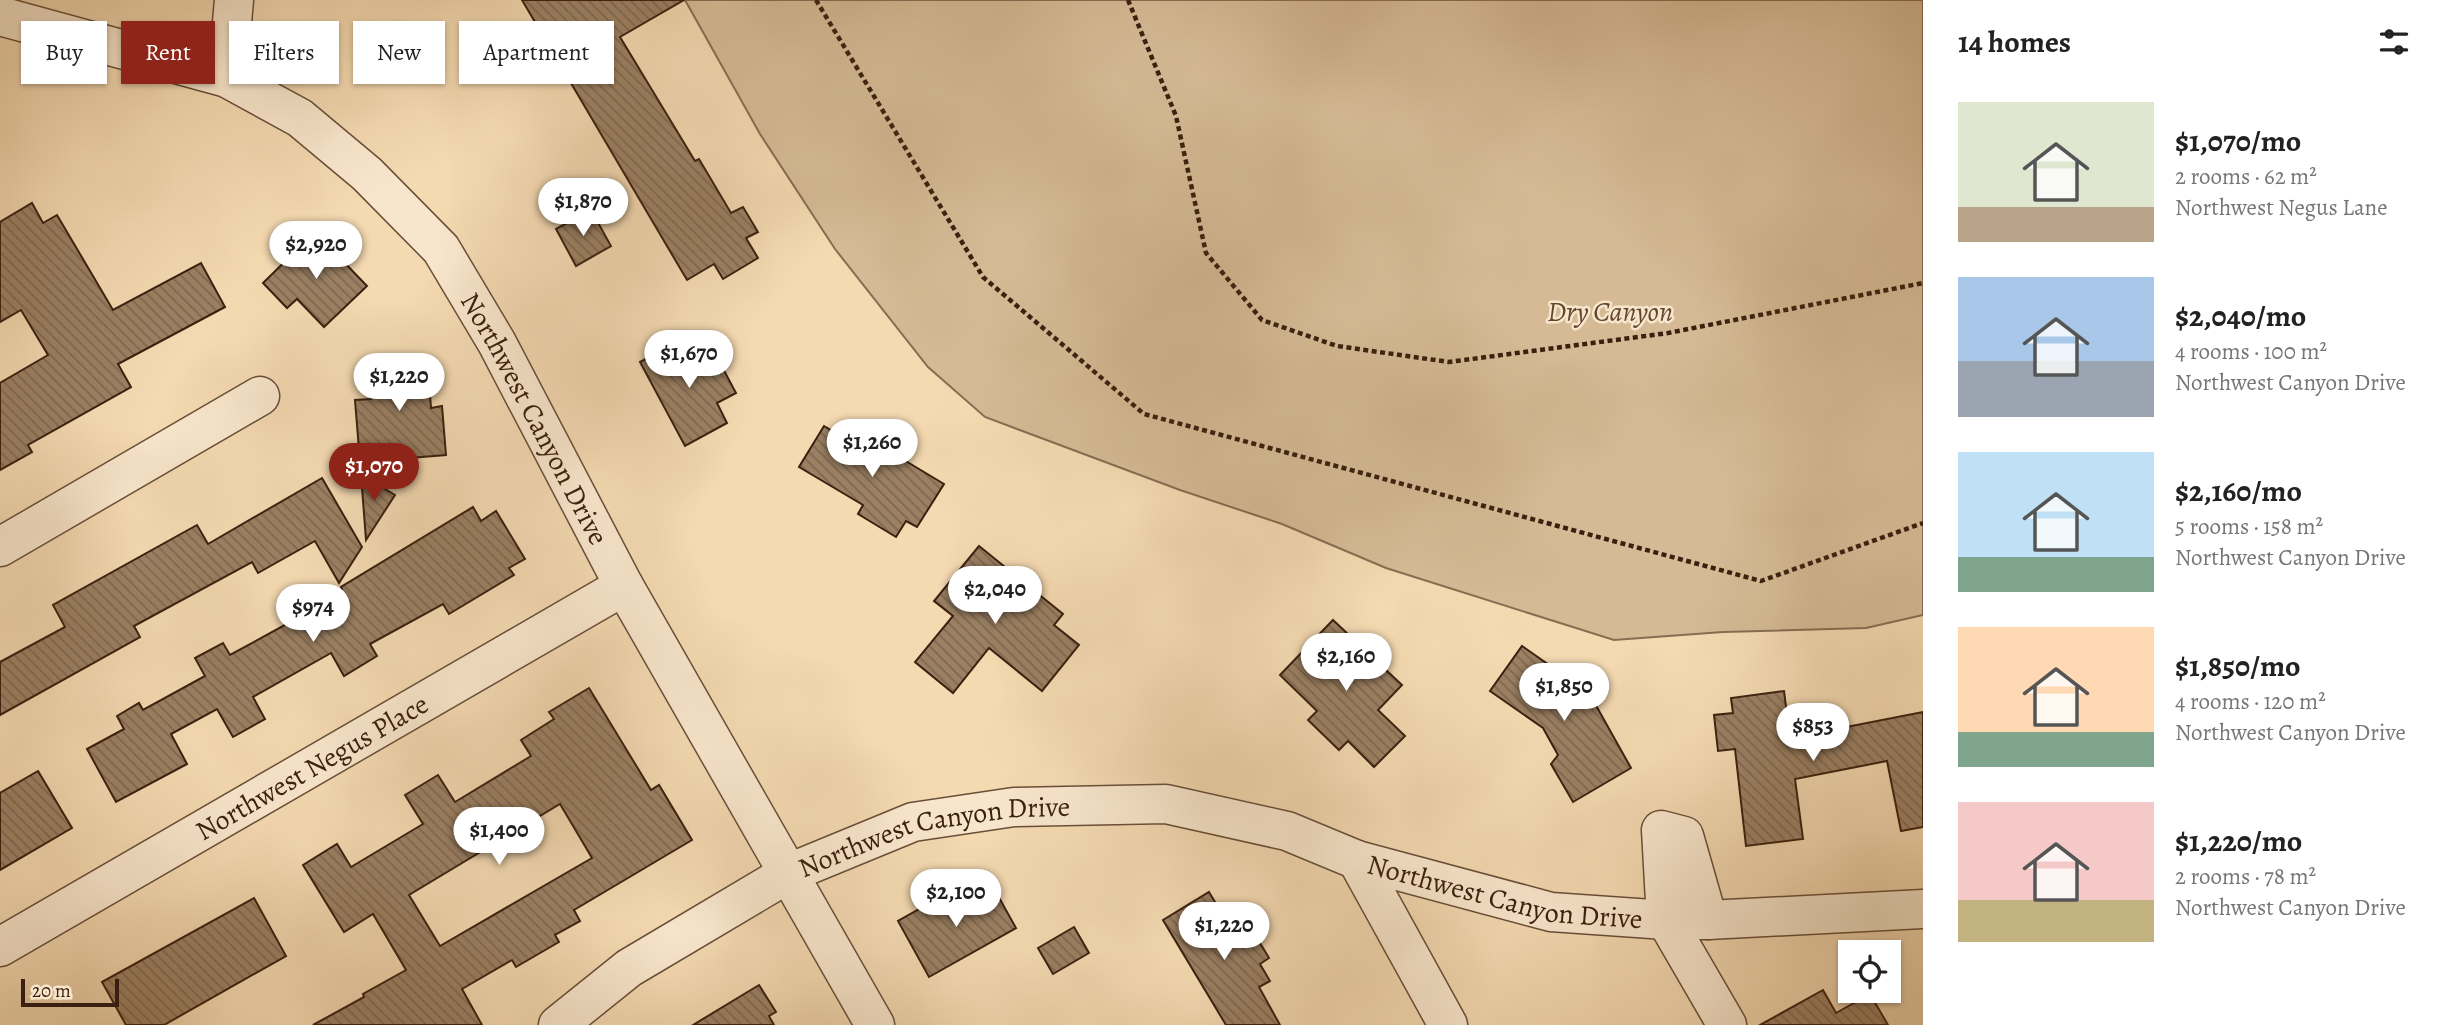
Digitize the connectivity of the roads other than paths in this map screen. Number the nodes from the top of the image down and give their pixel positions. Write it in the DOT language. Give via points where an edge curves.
graph roads {
  1 [pos="233,0"];
  2 [pos="0,16"];
  3 [pos="227,78"];
  4 [pos="260,396"];
  5 [pos="0,547"];
  6 [pos="625,586"];
  7 [pos="1356,860"];
  8 [pos="789,873"];
  9 [pos="1923,909"];
  10 [pos="1666,920"];
  11 [pos="1708,920"];
  12 [pos="0,947"];
  13 [pos="558,1025"];
  14 [pos="875,1025"];
  15 [pos="1448,1025"];
  16 [pos="1727,1025"];
  1 -- 3 [label="street"];
  2 -- 3 [label="street, Northwest Canyon Drive"];
  3 -- 6 [label="street, Northwest Canyon Drive" via="300,118 367,174 441,249 497,343"];
  4 -- 5 [label="street"];
  6 -- 8 [label="street, Northwest Canyon Drive"];
  6 -- 12 [label="street, Northwest Negus Place"];
  7 -- 8 [label="street, Northwest Canyon Drive" via="1287,831 1166,804 1014,807 913,822"];
  7 -- 10 [label="street, Northwest Canyon Drive" via="1551,912"];
  7 -- 15 [label="street"];
  8 -- 13 [label="street" via="629,968"];
  8 -- 14 [label="street"];
  9 -- 11 [label="street, Northwest Canyon Drive"];
  10 -- 11 [label="street, Northwest Canyon Drive"];
  10 -- 11 [label="street" via="1661,830 1684,836"];
  10 -- 16 [label="street"];
}
